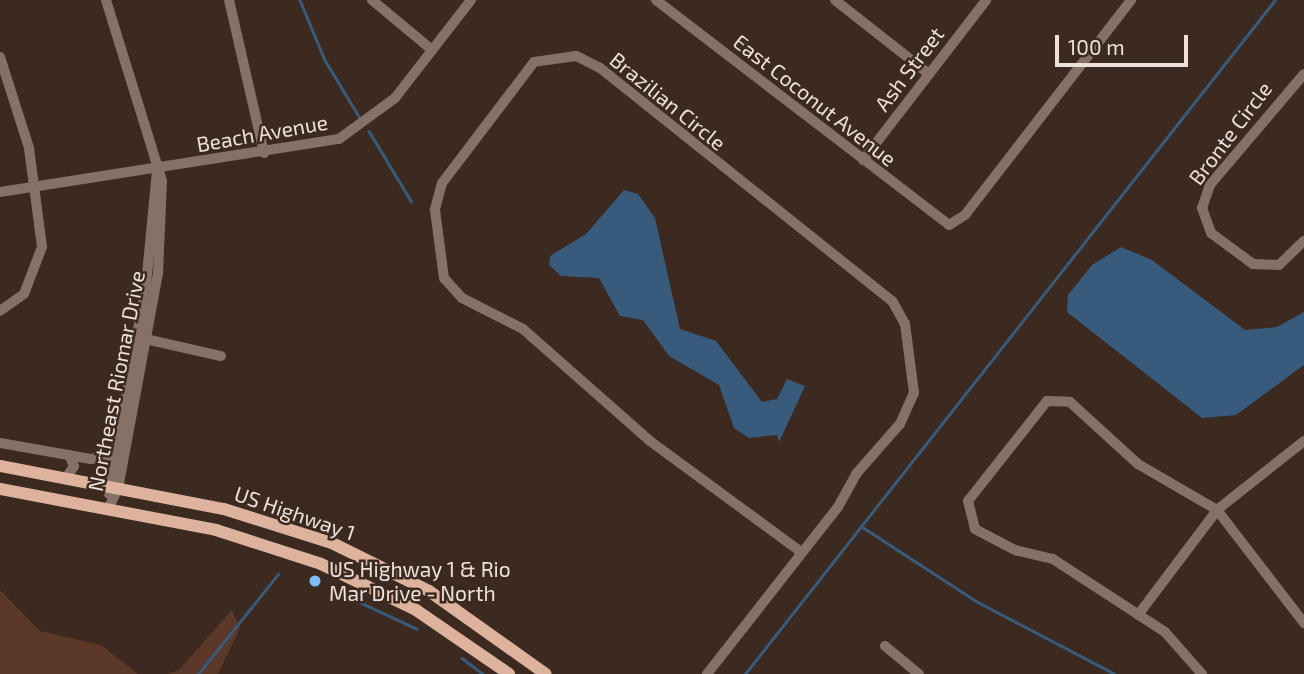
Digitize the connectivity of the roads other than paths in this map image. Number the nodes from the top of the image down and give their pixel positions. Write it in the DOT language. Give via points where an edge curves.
graph roads {
  1 [pos="106,0"];
  2 [pos="229,0"];
  3 [pos="372,0"];
  4 [pos="471,0"];
  5 [pos="656,0"];
  6 [pos="835,0"];
  7 [pos="986,0"];
  8 [pos="1131,0"];
  9 [pos="432,50"];
  10 [pos="0,57"];
  11 [pos="929,74"];
  12 [pos="1304,74"];
  13 [pos="264,153"];
  14 [pos="863,160"];
  15 [pos="157,170"];
  16 [pos="34,187"];
  17 [pos="0,192"];
  18 [pos="1304,241"];
  19 [pos="0,311"];
  20 [pos="141,338"];
  21 [pos="221,356"];
  22 [pos="0,443"];
  23 [pos="1302,446"];
  24 [pos="116,454"];
  25 [pos="69,455"];
  26 [pos="0,466"];
  27 [pos="66,478"];
  28 [pos="113,487"];
  29 [pos="0,489"];
  30 [pos="108,509"];
  31 [pos="1217,510"];
  32 [pos="802,552"];
  33 [pos="1138,615"];
  34 [pos="1304,623"];
  35 [pos="885,646"];
  36 [pos="509,674"];
  37 [pos="547,674"];
  38 [pos="707,674"];
  39 [pos="919,674"];
  40 [pos="1202,674"];
  1 -- 15 [label="street, Northeast Riomar Drive"];
  2 -- 13 [label="street"];
  3 -- 9 [label="street"];
  4 -- 9 [label="street, Beach Avenue"];
  5 -- 14 [label="street, East Coconut Avenue"];
  6 -- 11 [label="street"];
  7 -- 11 [label="street, Ash Street"];
  8 -- 14 [label="street, East Coconut Avenue" via="953,225 938,220"];
  9 -- 13 [label="street, Beach Avenue" via="359,130"];
  10 -- 16 [label="street"];
  11 -- 14 [label="street, Ash Street"];
  12 -- 18 [label="street, Bronte Circle" via="1210,185 1202,208 1211,233 1253,264 1279,265"];
  13 -- 15 [label="street, Beach Avenue"];
  15 -- 16 [label="street, Beach Avenue"];
  15 -- 20 [label="street, Northeast Riomar Drive" via="162,228"];
  16 -- 17 [label="street, Beach Avenue"];
  16 -- 19 [label="street" via="42,247 24,294"];
  20 -- 21 [label="street"];
  20 -- 24 [label="street, Northeast Riomar Drive"];
  20 -- 28 [label="street, Northeast Riomar Drive"];
  22 -- 25 [label="street"];
  23 -- 31 [label="street"];
  24 -- 25 [label="street" via="101,460"];
  24 -- 28 [label="street, Northeast Riomar Drive"];
  25 -- 27 [label="street" via="74,466"];
  26 -- 27 [label="main road, US Highway 1"];
  27 -- 28 [label="main road, US Highway 1"];
  28 -- 30 [label="street, Northeast Riomar Drive"];
  28 -- 37 [label="main road, US Highway 1" via="224,509 332,543 429,591"];
  29 -- 30 [label="main road, US Highway 1"];
  30 -- 36 [label="main road, US Highway 1" via="216,530 321,564 416,610"];
  31 -- 33 [label="street"];
  31 -- 33 [label="street" via="1138,464 1089,416 1056,399 1036,413 968,501 975,529 1017,551 1053,559"];
  31 -- 34 [label="street"];
  32 -- 32 [label="street, Brazilian Circle" via="650,440 523,330 462,298 444,278 435,210 442,183 534,62 576,56 600,68 892,301 905,324 914,393 900,425"];
  32 -- 38 [label="street, Brazilian Circle"];
  33 -- 40 [label="street" via="1165,632"];
  35 -- 39 [label="street"];
}
